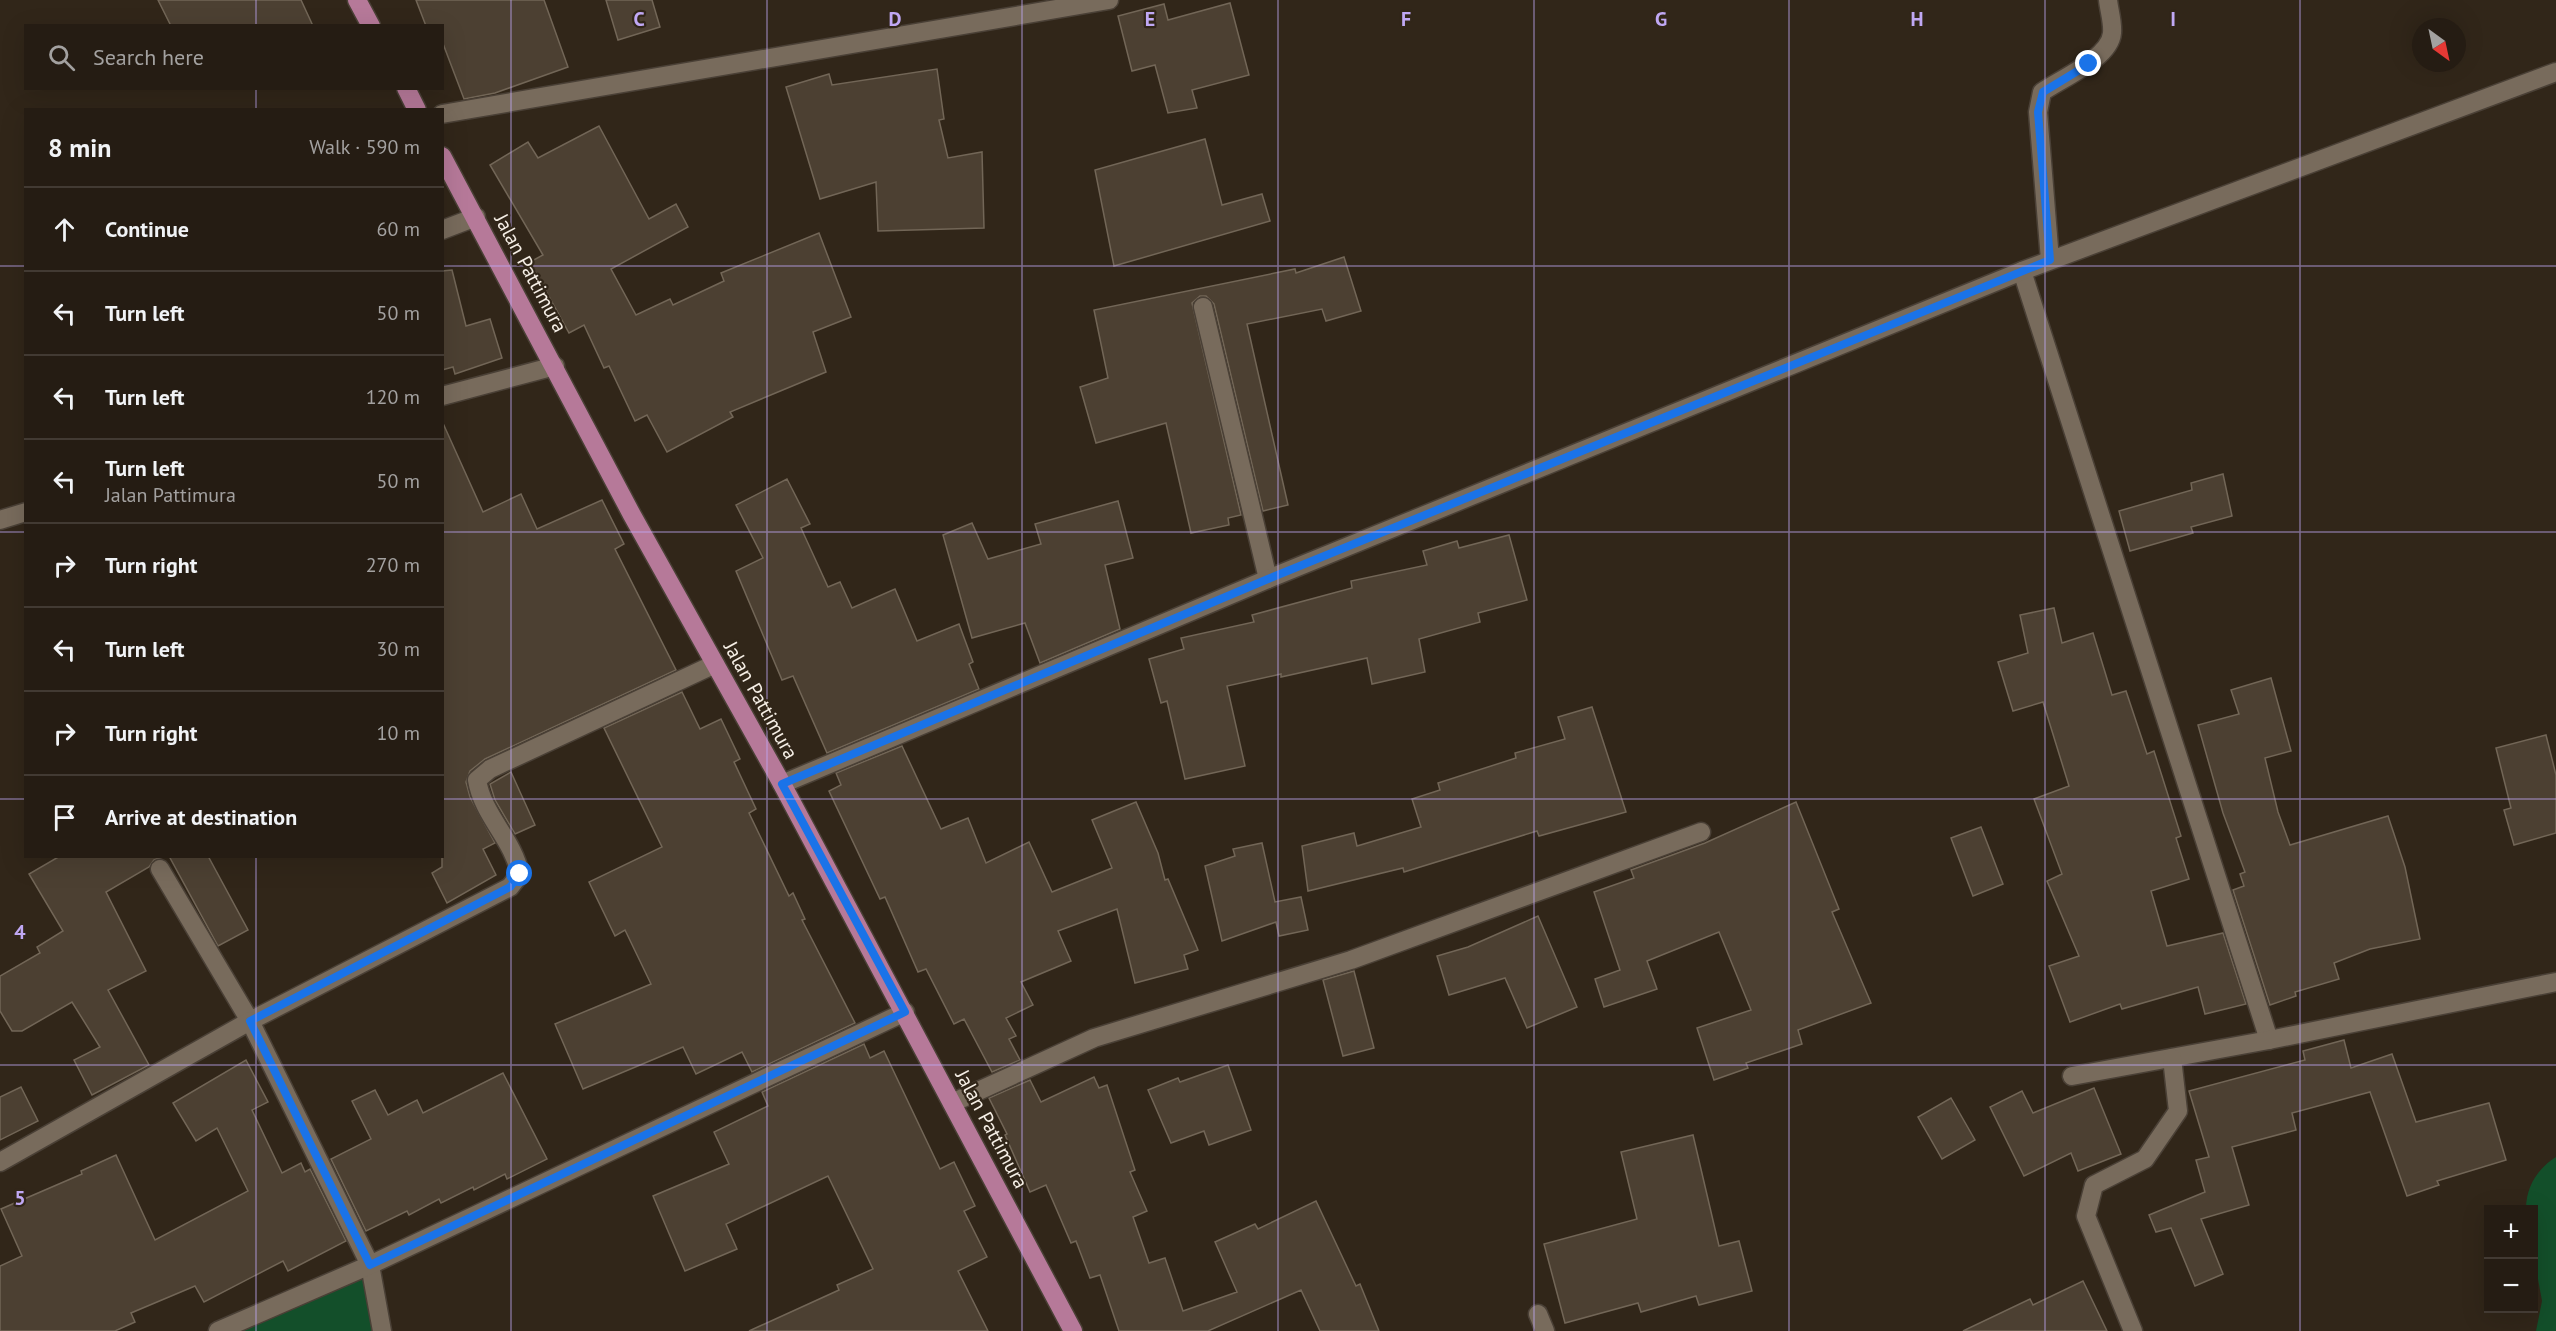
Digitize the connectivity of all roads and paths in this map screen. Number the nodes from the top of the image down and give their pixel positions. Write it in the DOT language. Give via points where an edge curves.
graph roads {
  1 [pos="357,0"];
  2 [pos="1109,0"];
  3 [pos="2108,0"];
  4 [pos="370,24"];
  5 [pos="2556,72"];
  6 [pos="407,90"];
  7 [pos="416,108"];
  8 [pos="444,114"];
  9 [pos="444,160"];
  10 [pos="476,217"];
  11 [pos="444,229"];
  12 [pos="2050,260"];
  13 [pos="2022,272"];
  14 [pos="1203,307"];
  15 [pos="555,366"];
  16 [pos="444,395"];
  17 [pos="24,513"];
  18 [pos="0,520"];
  19 [pos="1268,579"];
  20 [pos="715,664"];
  21 [pos="782,784"];
  22 [pos="1701,832"];
  23 [pos="160,869"];
  24 [pos="2556,982"];
  25 [pos="905,1012"];
  26 [pos="250,1021"];
  27 [pos="2269,1040"];
  28 [pos="2172,1058"];
  29 [pos="2072,1076"];
  30 [pos="952,1102"];
  31 [pos="0,1162"];
  32 [pos="370,1265"];
  33 [pos="218,1331"];
  34 [pos="382,1331"];
  35 [pos="1073,1331"];
  36 [pos="2133,1331"];
  1 -- 4 [label="main road"];
  2 -- 8 [label="street"];
  3 -- 12 [label="street" via="2112,34 2107,48 2043,92 2038,112"];
  5 -- 12 [label="street"];
  6 -- 7 [label="main road"];
  9 -- 10 [label="main road, Jalan Pattimura"];
  10 -- 11 [label="street"];
  10 -- 15 [label="main road, Jalan Pattimura"];
  12 -- 13 [label="street"];
  13 -- 19 [label="street"];
  13 -- 27 [label="street"];
  14 -- 19 [label="street"];
  15 -- 16 [label="street"];
  15 -- 20 [label="main road, Jalan Pattimura"];
  17 -- 18 [label="street"];
  19 -- 21 [label="street"];
  20 -- 21 [label="main road, Jalan Pattimura"];
  20 -- 26 [label="street" via="490,769 477,780 480,797 517,856 520,874 510,887"];
  21 -- 25 [label="main road, Jalan Pattimura"];
  22 -- 30 [label="street" via="1351,960 1094,1038"];
  23 -- 26 [label="street"];
  24 -- 27 [label="street"];
  25 -- 30 [label="main road, Jalan Pattimura"];
  25 -- 32 [label="street"];
  26 -- 31 [label="street"];
  26 -- 32 [label="street"];
  27 -- 28 [label="street"];
  28 -- 29 [label="street"];
  28 -- 36 [label="street" via="2178,1111 2145,1159 2094,1185 2086,1216"];
  30 -- 35 [label="main road, Jalan Pattimura"];
  32 -- 33 [label="street"];
  32 -- 34 [label="street"];
}
